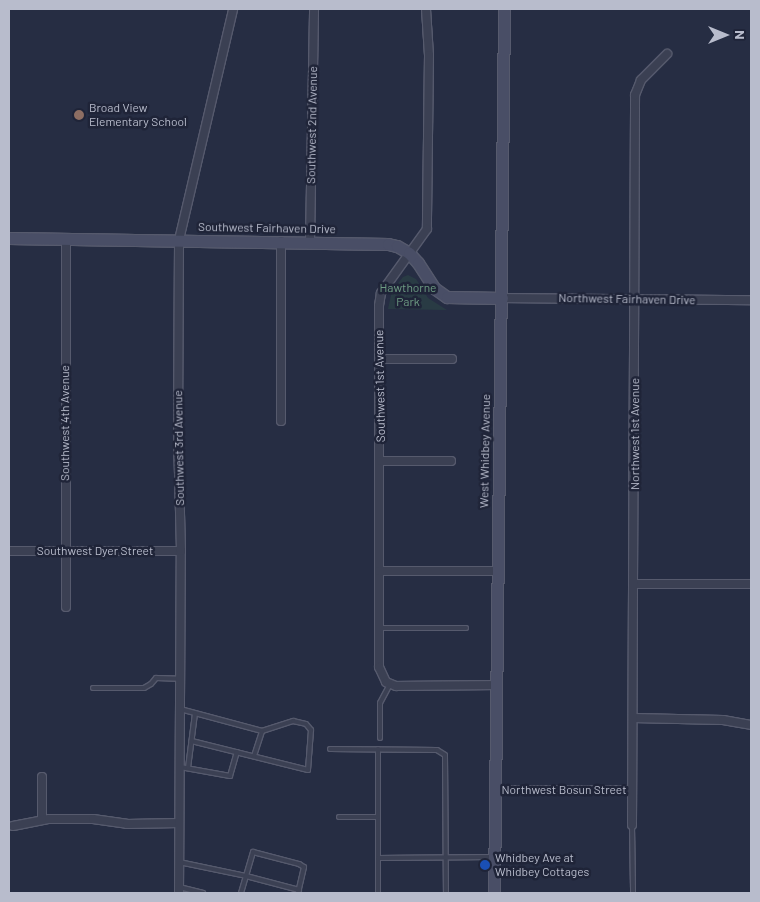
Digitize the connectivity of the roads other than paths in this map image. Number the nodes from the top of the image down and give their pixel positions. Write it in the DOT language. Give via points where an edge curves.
graph roads {
  1 [pos="233,9"];
  2 [pos="314,9"];
  3 [pos="426,9"];
  4 [pos="504,9"];
  5 [pos="667,54"];
  6 [pos="9,238"];
  7 [pos="66,239"];
  8 [pos="179,240"];
  9 [pos="281,241"];
  10 [pos="310,242"];
  11 [pos="409,254"];
  12 [pos="502,298"];
  13 [pos="636,299"];
  14 [pos="751,300"];
  15 [pos="452,359"];
  16 [pos="380,360"];
  17 [pos="281,421"];
  18 [pos="381,461"];
  19 [pos="451,461"];
  20 [pos="181,550"];
  21 [pos="9,551"];
  22 [pos="64,552"];
  23 [pos="379,571"];
  24 [pos="496,571"];
  25 [pos="634,584"];
  26 [pos="751,584"];
  27 [pos="66,607"];
  28 [pos="379,628"];
  29 [pos="466,628"];
  30 [pos="180,679"];
  31 [pos="390,684"];
  32 [pos="496,685"];
  33 [pos="93,688"];
  34 [pos="180,709"];
  35 [pos="195,713"];
  36 [pos="633,718"];
  37 [pos="751,725"];
  38 [pos="262,731"];
  39 [pos="380,738"];
  40 [pos="192,741"];
  41 [pos="330,749"];
  42 [pos="378,749"];
  43 [pos="237,752"];
  44 [pos="254,756"];
  45 [pos="180,767"];
  46 [pos="188,768"];
  47 [pos="42,777"];
  48 [pos="495,790"];
  49 [pos="632,790"];
  50 [pos="339,817"];
  51 [pos="378,817"];
  52 [pos="42,820"];
  53 [pos="180,823"];
  54 [pos="632,825"];
  55 [pos="13,826"];
  56 [pos="494,857"];
  57 [pos="378,858"];
  58 [pos="446,858"];
  59 [pos="179,862"];
  60 [pos="246,876"];
  61 [pos="179,890"];
  62 [pos="298,892"];
  63 [pos="203,893"];
  64 [pos="241,893"];
  65 [pos="378,893"];
  66 [pos="446,893"];
  67 [pos="494,893"];
  68 [pos="633,893"];
  1 -- 8 [label="street, Southwest 3rd Avenue"];
  2 -- 10 [label="street, Southwest 2nd Avenue"];
  3 -- 11 [label="street, Southwest 1st Avenue" via="429,220 422,239"];
  4 -- 12 [label="street, West Whidbey Avenue"];
  5 -- 13 [label="street, Northwest 1st Avenue" via="641,80 634,95"];
  6 -- 7 [label="street, Southwest Fairhaven Drive"];
  7 -- 8 [label="street, Southwest Fairhaven Drive"];
  7 -- 22 [label="street, Southwest 4th Avenue"];
  8 -- 9 [label="street, Southwest Fairhaven Drive"];
  8 -- 20 [label="street, Southwest 3rd Avenue"];
  9 -- 10 [label="street, Southwest Fairhaven Drive"];
  9 -- 17 [label="street"];
  10 -- 11 [label="street, Southwest Fairhaven Drive" via="388,244"];
  11 -- 12 [label="street, Southwest Fairhaven Drive" via="441,294 454,298"];
  11 -- 16 [label="street, Southwest 1st Avenue" via="382,293 379,306"];
  12 -- 13 [label="street, Northwest Fairhaven Drive"];
  12 -- 24 [label="street, West Whidbey Avenue"];
  13 -- 14 [label="street, Northwest Fairhaven Drive"];
  13 -- 25 [label="street, Northwest 1st Avenue"];
  15 -- 16 [label="street"];
  16 -- 18 [label="street, Southwest 1st Avenue"];
  18 -- 19 [label="street"];
  18 -- 23 [label="street, Southwest 1st Avenue"];
  20 -- 22 [label="street, Southwest Dyer Street"];
  20 -- 30 [label="street, Southwest 3rd Avenue"];
  21 -- 22 [label="street, Southwest Dyer Street"];
  22 -- 27 [label="street, Southwest 4th Avenue"];
  23 -- 24 [label="street"];
  23 -- 28 [label="street, Southwest 1st Avenue"];
  24 -- 32 [label="street, West Whidbey Avenue"];
  25 -- 26 [label="street"];
  25 -- 36 [label="street, Northwest 1st Avenue"];
  28 -- 29 [label="lane"];
  28 -- 31 [label="street, Southwest 1st Avenue" via="379,667 381,676"];
  30 -- 33 [label="lane" via="156,678 144,688"];
  30 -- 34 [label="street, Southwest 3rd Avenue"];
  31 -- 32 [label="street"];
  31 -- 39 [label="lane" via="380,703"];
  32 -- 48 [label="street, West Whidbey Avenue"];
  34 -- 35 [label="lane"];
  34 -- 45 [label="street, Southwest 3rd Avenue"];
  35 -- 38 [label="lane"];
  35 -- 40 [label="lane"];
  36 -- 37 [label="street" via="723,720"];
  36 -- 49 [label="street, Northwest 1st Avenue"];
  38 -- 44 [label="lane"];
  38 -- 44 [label="lane" via="293,722 306,724 311,730 308,770"];
  40 -- 43 [label="lane"];
  40 -- 46 [label="lane"];
  41 -- 42 [label="lane"];
  42 -- 51 [label="lane"];
  42 -- 58 [label="lane" via="437,750 445,755"];
  43 -- 44 [label="lane"];
  43 -- 46 [label="lane" via="230,776"];
  45 -- 46 [label="lane"];
  45 -- 53 [label="street, Southwest 3rd Avenue"];
  47 -- 52 [label="street"];
  48 -- 49 [label="street, Northwest Bosun Street"];
  48 -- 56 [label="street, West Whidbey Avenue"];
  49 -- 54 [label="street, Northwest 1st Avenue"];
  50 -- 51 [label="lane"];
  51 -- 57 [label="lane"];
  52 -- 53 [label="street"];
  52 -- 55 [label="street"];
  53 -- 59 [label="street, Southwest 3rd Avenue"];
  54 -- 68 [label="lane"];
  56 -- 58 [label="lane"];
  56 -- 67 [label="street, West Whidbey Avenue"];
  57 -- 58 [label="lane"];
  57 -- 65 [label="lane"];
  58 -- 66 [label="lane"];
  59 -- 60 [label="lane"];
  59 -- 61 [label="street, Southwest 3rd Avenue"];
  60 -- 62 [label="lane"];
  60 -- 62 [label="lane" via="253,852 299,864 304,867"];
  60 -- 64 [label="lane"];
  61 -- 63 [label="lane"];
}
